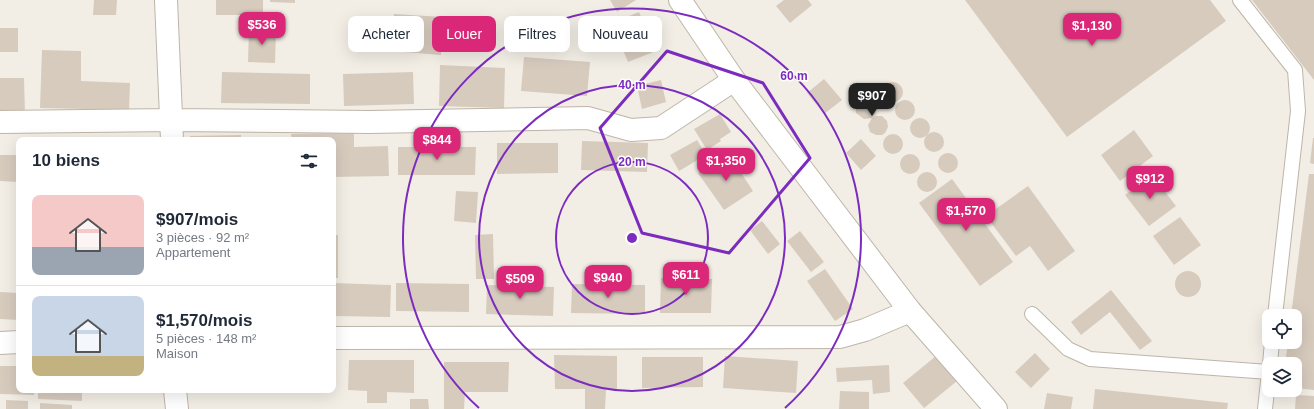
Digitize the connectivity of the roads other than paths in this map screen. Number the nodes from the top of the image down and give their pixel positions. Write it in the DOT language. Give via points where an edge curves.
graph roads {
  1 [pos="166,0"];
  2 [pos="680,0"];
  3 [pos="1240,0"];
  4 [pos="734,80"];
  5 [pos="0,122"];
  6 [pos="172,130"];
  7 [pos="1276,309"];
  8 [pos="910,311"];
  9 [pos="1032,314"];
  10 [pos="336,338"];
  11 [pos="0,342"];
  12 [pos="16,342"];
  13 [pos="1262,371"];
  14 [pos="176,393"];
  15 [pos="1267,397"];
  16 [pos="177,409"];
  17 [pos="996,409"];
  18 [pos="1266,409"];
  1 -- 6 [label="street"];
  2 -- 4 [label="street"];
  3 -- 7 [label="lane" via="1295,70 1298,111"];
  4 -- 6 [label="street" via="661,128 630,130 588,118 369,122"];
  4 -- 8 [label="street"];
  5 -- 6 [label="street"];
  8 -- 10 [label="street" via="866,330 840,337"];
  8 -- 17 [label="street"];
  9 -- 13 [label="lane" via="1068,350 1090,359"];
  11 -- 12 [label="street"];
  14 -- 16 [label="street"];
  15 -- 18 [label="lane"];
}
